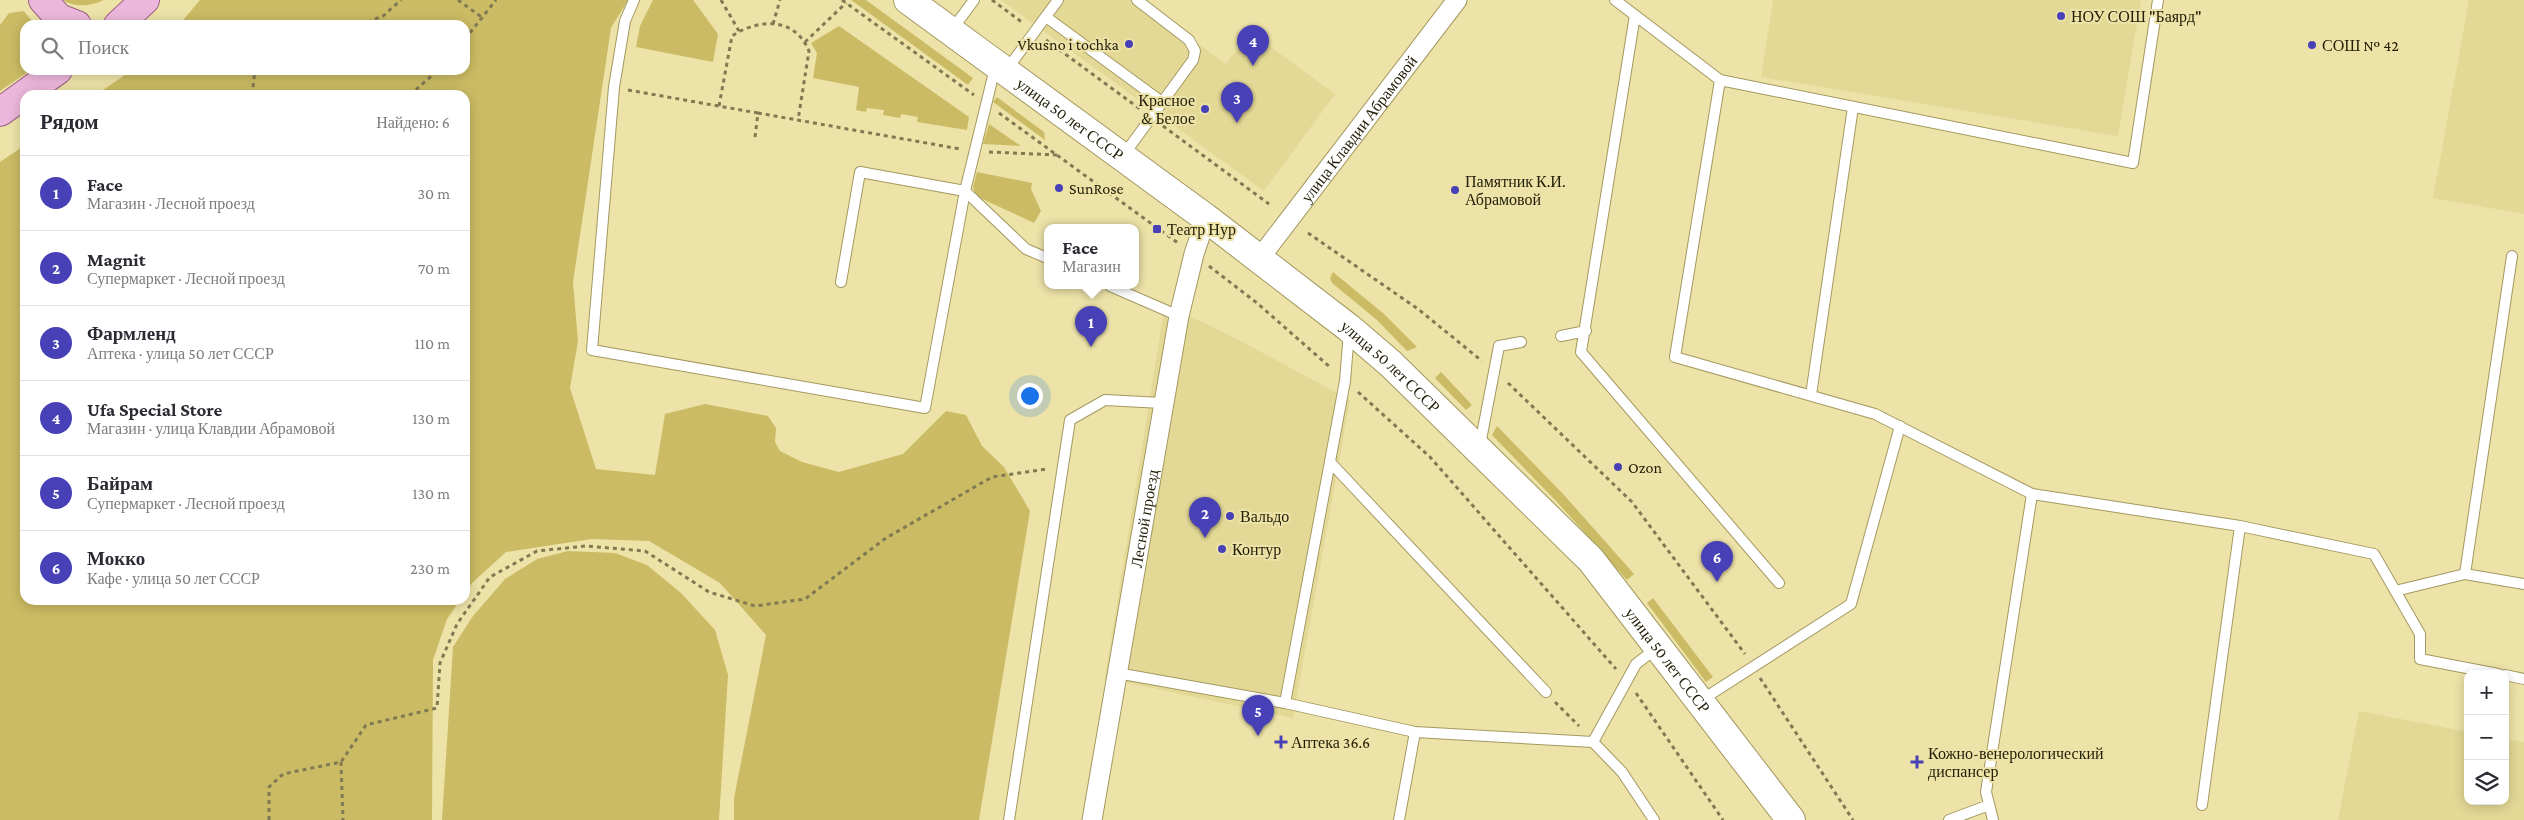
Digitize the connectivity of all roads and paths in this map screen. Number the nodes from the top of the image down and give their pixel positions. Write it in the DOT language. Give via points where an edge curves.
graph roads {
  1 [pos="43,0"];
  2 [pos="145,0"];
  3 [pos="401,0"];
  4 [pos="458,0"];
  5 [pos="496,0"];
  6 [pos="634,0"];
  7 [pos="721,0"];
  8 [pos="780,0"];
  9 [pos="842,0"];
  10 [pos="908,0"];
  11 [pos="974,0"];
  12 [pos="992,0"];
  13 [pos="1058,0"];
  14 [pos="1137,0"];
  15 [pos="1457,0"];
  16 [pos="1615,0"];
  17 [pos="2158,0"];
  18 [pos="846,3"];
  19 [pos="1635,15"];
  20 [pos="1046,17"];
  21 [pos="483,18"];
  22 [pos="64,20"];
  23 [pos="121,20"];
  24 [pos="373,20"];
  25 [pos="773,24"];
  26 [pos="740,31"];
  27 [pos="950,31"];
  28 [pos="1035,32"];
  29 [pos="470,33"];
  30 [pos="805,42"];
  31 [pos="1000,69"];
  32 [pos="51,75"];
  33 [pos="254,75"];
  34 [pos="432,75"];
  35 [pos="1720,80"];
  36 [pos="614,87"];
  37 [pos="30,90"];
  38 [pos="253,90"];
  39 [pos="416,90"];
  40 [pos="20,98"];
  41 [pos="1162,102"];
  42 [pos="987,104"];
  43 [pos="719,106"];
  44 [pos="1853,107"];
  45 [pos="0,112"];
  46 [pos="758,113"];
  47 [pos="1151,118"];
  48 [pos="798,120"];
  49 [pos="755,137"];
  50 [pos="975,151"];
  51 [pos="1123,157"];
  52 [pos="965,191"];
  53 [pos="1269,204"];
  54 [pos="1206,218"];
  55 [pos="1308,233"];
  56 [pos="2512,256"];
  57 [pos="1044,257"];
  58 [pos="1259,258"];
  59 [pos="841,282"];
  60 [pos="1117,289"];
  61 [pos="1179,316"];
  62 [pos="1349,328"];
  63 [pos="1586,331"];
  64 [pos="1561,336"];
  65 [pos="1297,337"];
  66 [pos="1521,342"];
  67 [pos="1495,371"];
  68 [pos="1345,381"];
  69 [pos="1811,395"];
  70 [pos="1162,404"];
  71 [pos="1900,426"];
  72 [pos="1479,450"];
  73 [pos="1330,462"];
  74 [pos="1063,467"];
  75 [pos="2032,494"];
  76 [pos="2240,526"];
  77 [pos="2465,574"];
  78 [pos="1779,582"];
  79 [pos="2524,584"];
  80 [pos="2395,591"];
  81 [pos="1658,647"];
  82 [pos="1753,667"];
  83 [pos="2477,670"];
  84 [pos="1117,673"];
  85 [pos="2509,676"];
  86 [pos="2524,679"];
  87 [pos="1626,681"];
  88 [pos="1546,692"];
  89 [pos="1700,702"];
  90 [pos="1284,703"];
  91 [pos="1415,732"];
  92 [pos="1593,742"];
  93 [pos="341,762"];
  94 [pos="1989,805"];
  95 [pos="2202,805"];
  96 [pos="269,820"];
  97 [pos="343,820"];
  98 [pos="1009,820"];
  99 [pos="1092,820"];
  100 [pos="1399,820"];
  101 [pos="1654,820"];
  102 [pos="1723,820"];
  103 [pos="1791,820"];
  104 [pos="1853,820"];
  105 [pos="1949,820"];
  106 [pos="1993,820"];
  1 -- 22 [label="main road"];
  2 -- 23 [label="main road"];
  3 -- 24 [label="path" via="383,16"];
  4 -- 21 [label="path"];
  5 -- 21 [label="path"];
  6 -- 36 [label="lane" via="625,21"];
  7 -- 26 [label="path"];
  8 -- 25 [label="path"];
  9 -- 18 [label="path"];
  10 -- 27 [label="main road, улица 50 лет СССР"];
  11 -- 27 [label="lane"];
  12 -- 28 [label="path"];
  13 -- 20 [label="lane"];
  14 -- 41 [label="lane" via="1189,40 1195,51 1193,60"];
  15 -- 58 [label="street, улица Клавдии Абрамовой"];
  16 -- 19 [label="lane"];
  17 -- 44 [label="lane" via="2133,163"];
  18 -- 30 [label="path"];
  18 -- 42 [label="path"];
  19 -- 35 [label="lane"];
  19 -- 63 [label="lane"];
  20 -- 28 [label="lane"];
  20 -- 41 [label="lane"];
  21 -- 29 [label="path"];
  25 -- 26 [label="path" via="756,23"];
  25 -- 30 [label="path" via="792,29"];
  26 -- 43 [label="path" via="732,36"];
  27 -- 31 [label="main road, улица 50 лет СССР"];
  28 -- 31 [label="lane"];
  28 -- 47 [label="path"];
  30 -- 48 [label="path" via="809,51"];
  31 -- 42 [label="lane"];
  31 -- 51 [label="main road, улица 50 лет СССР"];
  32 -- 37 [label="main road"];
  33 -- 38 [label="path"];
  34 -- 39 [label="path"];
  35 -- 44 [label="lane"];
  35 -- 69 [label="lane" via="1675,357"];
  36 -- 43 [label="path"];
  36 -- 52 [label="lane" via="592,350 925,408"];
  40 -- 45 [label="main road"];
  41 -- 47 [label="lane"];
  42 -- 50 [label="lane"];
  42 -- 50 [label="path" via="1058,155"];
  43 -- 46 [label="path"];
  44 -- 69 [label="lane"];
  46 -- 48 [label="path"];
  46 -- 49 [label="path"];
  47 -- 51 [label="lane"];
  47 -- 53 [label="path"];
  48 -- 50 [label="path"];
  50 -- 52 [label="lane"];
  51 -- 54 [label="main road, улица 50 лет СССР"];
  52 -- 57 [label="lane" via="1026,249"];
  52 -- 59 [label="lane" via="860,172"];
  54 -- 58 [label="main road, улица 50 лет СССР"];
  54 -- 61 [label="street, Лесной проезд"];
  55 -- 67 [label="path" via="1418,309"];
  56 -- 77 [label="lane"];
  58 -- 62 [label="main road, улица 50 лет СССР"];
  60 -- 61 [label="lane"];
  61 -- 70 [label="street, Лесной проезд"];
  62 -- 68 [label="lane"];
  62 -- 72 [label="main road, улица 50 лет СССР"];
  63 -- 64 [label="lane"];
  63 -- 78 [label="lane" via="1581,352"];
  65 -- 68 [label="path"];
  66 -- 67 [label="lane" via="1499,346"];
  67 -- 72 [label="lane"];
  67 -- 82 [label="path" via="1632,502"];
  68 -- 73 [label="lane"];
  68 -- 87 [label="path" via="1430,457"];
  69 -- 71 [label="lane" via="1875,414"];
  70 -- 74 [label="lane" via="1105,400 1070,420"];
  70 -- 84 [label="street, Лесной проезд"];
  71 -- 75 [label="lane"];
  71 -- 82 [label="lane" via="1851,604"];
  72 -- 81 [label="main road, улица 50 лет СССР" via="1591,560"];
  73 -- 88 [label="lane"];
  73 -- 90 [label="lane"];
  74 -- 93 [label="path" via="992,477 886,538 805,598 797,600 756,606 709,592 645,551 586,546 537,551 490,577 457,624 440,663 437,708 366,725"];
  74 -- 98 [label="lane"];
  75 -- 76 [label="lane"];
  75 -- 94 [label="lane" via="1986,792"];
  76 -- 80 [label="lane" via="2374,554"];
  76 -- 95 [label="lane"];
  77 -- 79 [label="lane"];
  77 -- 80 [label="lane"];
  80 -- 83 [label="lane" via="2420,634 2420,659"];
  81 -- 87 [label="lane" via="1636,664"];
  81 -- 89 [label="main road, улица 50 лет СССР"];
  82 -- 89 [label="lane"];
  82 -- 104 [label="path"];
  84 -- 90 [label="lane"];
  84 -- 99 [label="street, Лесной проезд"];
  85 -- 86 [label="lane"];
  87 -- 92 [label="lane"];
  87 -- 102 [label="path"];
  88 -- 92 [label="path"];
  89 -- 103 [label="main road, улица 50 лет СССР"];
  90 -- 91 [label="lane"];
  91 -- 92 [label="lane"];
  91 -- 100 [label="lane"];
  92 -- 101 [label="lane" via="1622,772"];
  93 -- 96 [label="path" via="283,774 269,788"];
  93 -- 97 [label="path"];
  94 -- 105 [label="lane"];
  94 -- 106 [label="lane"];
}
